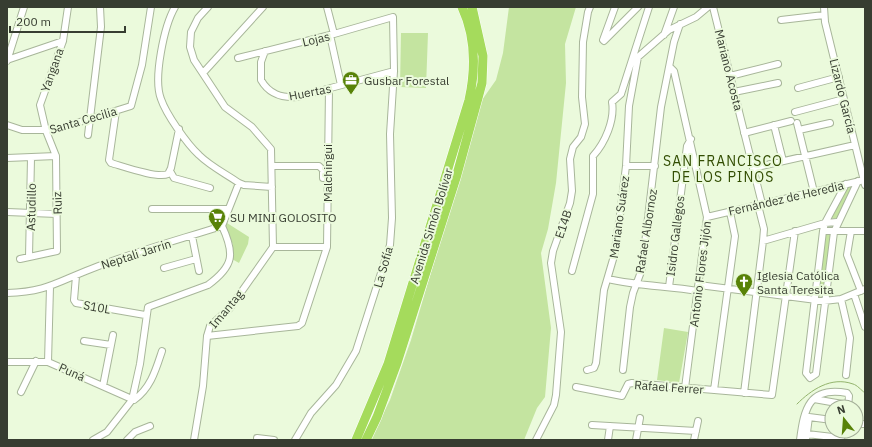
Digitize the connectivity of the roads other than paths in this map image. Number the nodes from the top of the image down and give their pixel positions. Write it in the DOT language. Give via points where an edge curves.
graph roads {
  1 [pos="24,7"];
  2 [pos="68,7"];
  3 [pos="100,7"];
  4 [pos="175,7"];
  5 [pos="208,7"];
  6 [pos="263,7"];
  7 [pos="327,7"];
  8 [pos="462,7"];
  9 [pos="472,7"];
  10 [pos="590,7"];
  11 [pos="615,7"];
  12 [pos="638,7"];
  13 [pos="649,7"];
  14 [pos="674,7"];
  15 [pos="708,7"];
  16 [pos="713,7"];
  17 [pos="824,7"];
  18 [pos="150,8"];
  19 [pos="824,15"];
  20 [pos="393,17"];
  21 [pos="781,20"];
  22 [pos="680,24"];
  23 [pos="332,35"];
  24 [pos="664,36"];
  25 [pos="63,41"];
  26 [pos="265,51"];
  27 [pos="636,57"];
  28 [pos="238,58"];
  29 [pos="7,60"];
  30 [pos="778,64"];
  31 [pos="670,67"];
  32 [pos="394,71"];
  33 [pos="203,73"];
  34 [pos="730,76"];
  35 [pos="839,77"];
  36 [pos="778,82"];
  37 [pos="341,85"];
  38 [pos="798,88"];
  39 [pos="329,89"];
  40 [pos="734,92"];
  41 [pos="844,99"];
  42 [pos="116,111"];
  43 [pos="795,112"];
  44 [pos="89,119"];
  45 [pos="830,123"];
  46 [pos="7,125"];
  47 [pos="774,125"];
  48 [pos="179,129"];
  49 [pos="799,130"];
  50 [pos="46,131"];
  51 [pos="744,133"];
  52 [pos="88,135"];
  53 [pos="691,139"];
  54 [pos="855,145"];
  55 [pos="56,156"];
  56 [pos="805,156"];
  57 [pos="7,158"];
  58 [pos="31,158"];
  59 [pos="783,161"];
  60 [pos="272,166"];
  61 [pos="626,166"];
  62 [pos="655,166"];
  63 [pos="753,168"];
  64 [pos="170,171"];
  65 [pos="863,181"];
  66 [pos="239,183"];
  67 [pos="846,184"];
  68 [pos="272,187"];
  69 [pos="210,188"];
  70 [pos="327,188"];
  71 [pos="814,192"];
  72 [pos="760,205"];
  73 [pos="152,209"];
  74 [pos="227,209"];
  75 [pos="7,212"];
  76 [pos="730,212"];
  77 [pos="31,214"];
  78 [pos="57,214"];
  79 [pos="707,217"];
  80 [pos="837,222"];
  81 [pos="825,223"];
  82 [pos="222,226"];
  83 [pos="865,230"];
  84 [pos="795,231"];
  85 [pos="823,231"];
  86 [pos="851,231"];
  87 [pos="834,232"];
  88 [pos="192,236"];
  89 [pos="763,241"];
  90 [pos="327,246"];
  91 [pos="273,248"];
  92 [pos="29,257"];
  93 [pos="20,259"];
  94 [pos="196,259"];
  95 [pos="164,268"];
  96 [pos="199,271"];
  97 [pos="572,271"];
  98 [pos="76,276"];
  99 [pos="608,279"];
  100 [pos="636,284"];
  101 [pos="50,287"];
  102 [pos="669,287"];
  103 [pos="699,288"];
  104 [pos="728,289"];
  105 [pos="863,290"];
  106 [pos="7,292"];
  107 [pos="756,292"];
  108 [pos="854,294"];
  109 [pos="785,296"];
  110 [pos="841,299"];
  111 [pos="815,300"];
  112 [pos="824,301"];
  113 [pos="145,315"];
  114 [pos="865,327"];
  115 [pos="113,335"];
  116 [pos="207,336"];
  117 [pos="84,341"];
  118 [pos="111,345"];
  119 [pos="162,351"];
  120 [pos="36,361"];
  121 [pos="7,362"];
  122 [pos="48,362"];
  123 [pos="587,370"];
  124 [pos="623,370"];
  125 [pos="846,375"];
  126 [pos="103,386"];
  127 [pos="576,387"];
  128 [pos="685,388"];
  129 [pos="714,390"];
  130 [pos="21,392"];
  131 [pos="744,393"];
  132 [pos="814,399"];
  133 [pos="848,399"];
  134 [pos="132,400"];
  135 [pos="824,401"];
  136 [pos="640,418"];
  137 [pos="824,419"];
  138 [pos="698,421"];
  139 [pos="592,425"];
  140 [pos="150,426"];
  141 [pos="610,426"];
  142 [pos="639,428"];
  143 [pos="696,431"];
  144 [pos="806,437"];
  145 [pos="257,438"];
  146 [pos="824,438"];
  147 [pos="93,440"];
  148 [pos="126,440"];
  149 [pos="194,440"];
  150 [pos="274,440"];
  151 [pos="295,440"];
  152 [pos="356,440"];
  153 [pos="366,440"];
  154 [pos="536,440"];
  155 [pos="608,440"];
  156 [pos="636,440"];
  157 [pos="694,440"];
  158 [pos="800,440"];
  1 -- 29 [label="street"];
  2 -- 25 [label="street, Yangana"];
  3 -- 44 [label="street" via="101,27"];
  4 -- 48 [label="street" via="166,28 160,59 159,92 165,108"];
  5 -- 33 [label="street" via="198,18 191,32 190,47 194,60"];
  6 -- 33 [label="street"];
  7 -- 23 [label="street"];
  8 -- 152 [label="highway, Avenida Simón Bolívar" via="471,33 474,61 469,100 388,364"];
  9 -- 153 [label="highway, Avenida Simón Bolívar" via="483,56 482,83 456,178 397,363"];
  10 -- 154 [label="street, E14B" via="583,42 582,97 585,124 570,159 570,202 551,263 561,332 556,395 552,411"];
  11 -- 12 [label="street" via="604,42"];
  13 -- 27 [label="street, Mariano Suárez"];
  14 -- 24 [label="street"];
  15 -- 22 [label="street" via="696,17"];
  16 -- 34 [label="street, Mariano Acosta"];
  17 -- 19 [label="street, Lizardo García"];
  18 -- 42 [label="street, Santa Cecilia" via="142,65 131,106"];
  19 -- 21 [label="street"];
  19 -- 35 [label="street, Lizardo García"];
  20 -- 23 [label="street, Lojas"];
  20 -- 32 [label="street, La Sofía"];
  22 -- 24 [label="street"];
  22 -- 31 [label="street"];
  23 -- 26 [label="street, Lojas"];
  23 -- 37 [label="street"];
  24 -- 27 [label="street"];
  25 -- 29 [label="street"];
  25 -- 50 [label="street, Yangana" via="40,101"];
  26 -- 28 [label="street, Lojas"];
  26 -- 39 [label="street, Huertas" via="259,75 264,86 273,93 285,98"];
  27 -- 61 [label="street, Mariano Suárez" via="629,106"];
  27 -- 97 [label="street" via="626,75 621,94 612,102 613,110 602,146 593,156 593,194"];
  30 -- 34 [label="street"];
  31 -- 53 [label="street, Antonio Flores Jijón" via="674,71"];
  31 -- 62 [label="street, Rafael Albornoz" via="661,107"];
  32 -- 37 [label="street, Huertas"];
  32 -- 151 [label="street, La Sofía" via="390,134 390,245 356,352 343,374 311,413"];
  33 -- 60 [label="street" via="226,107 252,127 270,146"];
  34 -- 40 [label="street, Mariano Acosta"];
  35 -- 38 [label="street"];
  35 -- 41 [label="street, Lizardo García"];
  36 -- 40 [label="street"];
  37 -- 39 [label="street, Huertas"];
  39 -- 70 [label="street, Malchingui"];
  40 -- 51 [label="street, Mariano Acosta"];
  41 -- 43 [label="street"];
  41 -- 54 [label="street, Lizardo García"];
  42 -- 44 [label="street, Santa Cecilia"];
  42 -- 64 [label="street" via="109,153 111,163 160,175"];
  44 -- 50 [label="street, Santa Cecilia"];
  44 -- 52 [label="street"];
  45 -- 49 [label="street"];
  46 -- 50 [label="street, Santa Cecilia" via="22,130"];
  47 -- 49 [label="street" via="794,122"];
  47 -- 51 [label="street"];
  47 -- 59 [label="street"];
  48 -- 64 [label="street"];
  48 -- 66 [label="street" via="199,155"];
  49 -- 56 [label="street"];
  50 -- 55 [label="street, Yangana"];
  51 -- 63 [label="street, Mariano Acosta"];
  53 -- 79 [label="street, Antonio Flores Jijón"];
  53 -- 102 [label="street, Isidro Gallegos" via="687,146"];
  54 -- 56 [label="street"];
  54 -- 65 [label="street, Lizardo García"];
  55 -- 58 [label="street"];
  55 -- 78 [label="street, Ruiz"];
  56 -- 59 [label="street"];
  56 -- 71 [label="street"];
  57 -- 58 [label="street"];
  58 -- 77 [label="street, Astudillo"];
  59 -- 63 [label="street"];
  60 -- 68 [label="street"];
  60 -- 70 [label="street" via="319,166 323,170 324,184"];
  61 -- 62 [label="street"];
  61 -- 99 [label="street, Mariano Suárez" via="614,256"];
  62 -- 100 [label="street, Rafael Albornoz" via="642,269"];
  63 -- 72 [label="street, Mariano Acosta"];
  64 -- 69 [label="street" via="174,178"];
  65 -- 67 [label="street, Fernández de Heredia"];
  65 -- 80 [label="street"];
  66 -- 68 [label="street"];
  66 -- 74 [label="street"];
  67 -- 71 [label="street, Fernández de Heredia"];
  67 -- 81 [label="street"];
  68 -- 91 [label="street"];
  70 -- 90 [label="street, Malchingui"];
  71 -- 72 [label="street, Fernández de Heredia"];
  72 -- 76 [label="street, Fernández de Heredia"];
  72 -- 89 [label="street, Mariano Acosta"];
  73 -- 74 [label="street"];
  74 -- 82 [label="street"];
  75 -- 77 [label="street"];
  76 -- 79 [label="street, Fernández de Heredia"];
  76 -- 104 [label="street" via="735,236"];
  77 -- 78 [label="street"];
  77 -- 92 [label="street, Astudillo"];
  78 -- 92 [label="street, Ruiz" via="58,251"];
  79 -- 103 [label="street, Antonio Flores Jijón"];
  80 -- 81 [label="street"];
  80 -- 87 [label="street"];
  81 -- 84 [label="street"];
  81 -- 85 [label="street"];
  82 -- 88 [label="street, Neptali Jarrin"];
  82 -- 113 [label="street" via="231,249 231,257 225,270 200,289 149,305"];
  83 -- 86 [label="street"];
  84 -- 89 [label="street"];
  84 -- 109 [label="street"];
  85 -- 87 [label="street"];
  85 -- 111 [label="street"];
  86 -- 87 [label="street"];
  86 -- 105 [label="street" via="847,255"];
  87 -- 112 [label="street"];
  88 -- 94 [label="street"];
  88 -- 98 [label="street, Neptali Jarrin"];
  89 -- 107 [label="street, Mariano Acosta"];
  90 -- 91 [label="street"];
  90 -- 116 [label="street, Malchingui" via="300,325"];
  91 -- 116 [label="street, Imantag" via="230,308 210,326"];
  92 -- 93 [label="street"];
  94 -- 95 [label="street"];
  94 -- 96 [label="street"];
  98 -- 101 [label="street, Neptali Jarrin"];
  98 -- 113 [label="street, S10L" via="76,303"];
  99 -- 100 [label="street"];
  99 -- 123 [label="street, Mariano Suárez" via="604,290 596,363 594,368"];
  100 -- 102 [label="street"];
  100 -- 124 [label="street, Rafael Albornoz" via="630,307"];
  101 -- 106 [label="street, Neptali Jarrin"];
  101 -- 122 [label="street"];
  102 -- 103 [label="street"];
  103 -- 104 [label="street"];
  103 -- 128 [label="street, Antonio Flores Jijón"];
  104 -- 107 [label="street"];
  104 -- 129 [label="street"];
  105 -- 108 [label="street"];
  107 -- 109 [label="street"];
  107 -- 131 [label="street, Mariano Acosta"];
  108 -- 110 [label="street"];
  108 -- 114 [label="street"];
  109 -- 111 [label="street"];
  109 -- 131 [label="street, Rafael Ferrer" via="773,393 769,396"];
  110 -- 112 [label="street"];
  110 -- 125 [label="street" via="850,338"];
  111 -- 112 [label="street"];
  111 -- 112 [label="street" via="806,373 810,378 816,374"];
  113 -- 134 [label="street" via="140,364"];
  115 -- 118 [label="street"];
  116 -- 149 [label="street, Imantag" via="203,386"];
  117 -- 118 [label="street"];
  118 -- 126 [label="street"];
  119 -- 134 [label="street" via="149,384 141,395"];
  120 -- 121 [label="street, Puná"];
  120 -- 122 [label="street, Puná"];
  120 -- 130 [label="street"];
  122 -- 126 [label="street, Puná"];
  126 -- 134 [label="street, Puná"];
  127 -- 128 [label="street, Rafael Ferrer" via="622,396 631,383"];
  128 -- 129 [label="street, Rafael Ferrer"];
  129 -- 131 [label="street, Rafael Ferrer"];
  132 -- 133 [label="street" via="824,392 848,394"];
  132 -- 135 [label="street"];
  132 -- 158 [label="street" via="804,414"];
  134 -- 147 [label="street" via="107,432"];
  136 -- 142 [label="street"];
  137 -- 144 [label="street" via="809,417"];
  138 -- 143 [label="street"];
  139 -- 141 [label="street"];
  140 -- 148 [label="street" via="135,432"];
  141 -- 142 [label="street"];
  141 -- 155 [label="street"];
  142 -- 143 [label="street"];
  142 -- 156 [label="street"];
  143 -- 157 [label="street"];
  144 -- 146 [label="street"];
  145 -- 150 [label="street"];
}
